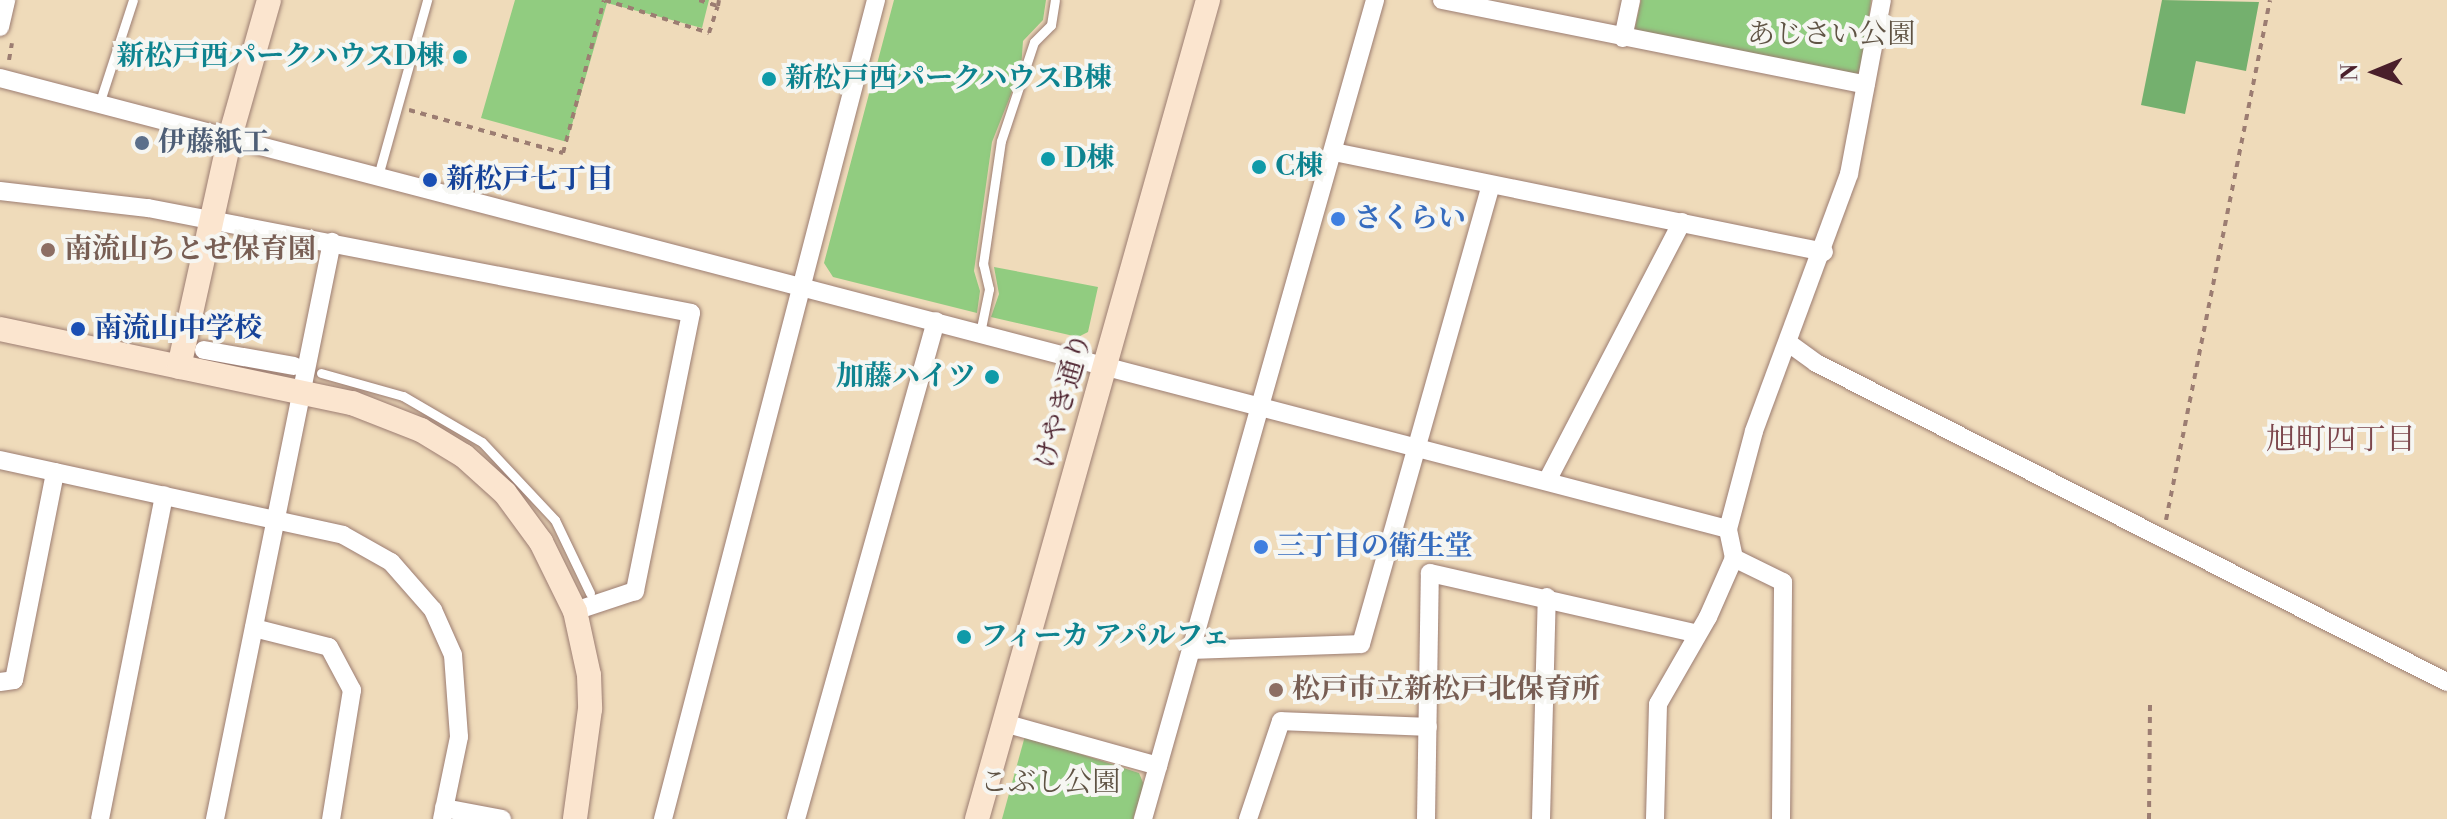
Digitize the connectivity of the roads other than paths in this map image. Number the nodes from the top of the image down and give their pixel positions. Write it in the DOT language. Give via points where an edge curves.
graph roads {
  1 [pos="6,0"];
  2 [pos="133,0"];
  3 [pos="269,0"];
  4 [pos="427,0"];
  5 [pos="876,0"];
  6 [pos="1055,0"];
  7 [pos="1208,0"];
  8 [pos="1375,0"];
  9 [pos="1442,0"];
  10 [pos="1631,0"];
  11 [pos="1882,0"];
  12 [pos="0,27"];
  13 [pos="1623,38"];
  14 [pos="0,78"];
  15 [pos="1866,85"];
  16 [pos="99,104"];
  17 [pos="230,137"];
  18 [pos="1334,152"];
  19 [pos="378,176"];
  20 [pos="1491,186"];
  21 [pos="0,191"];
  22 [pos="211,220"];
  23 [pos="1682,222"];
  24 [pos="332,242"];
  25 [pos="1824,252"];
  26 [pos="801,285"];
  27 [pos="936,321"];
  28 [pos="0,329"];
  29 [pos="980,333"];
  30 [pos="1790,344"];
  31 [pos="204,350"];
  32 [pos="294,366"];
  33 [pos="1105,366"];
  34 [pos="179,367"];
  35 [pos="321,373"];
  36 [pos="303,392"];
  37 [pos="1262,407"];
  38 [pos="452,428"];
  39 [pos="1415,448"];
  40 [pos="0,460"];
  41 [pos="55,472"];
  42 [pos="1547,481"];
  43 [pos="164,495"];
  44 [pos="276,518"];
  45 [pos="1728,529"];
  46 [pos="1734,558"];
  47 [pos="1547,597"];
  48 [pos="583,602"];
  49 [pos="254,628"];
  50 [pos="1695,633"];
  51 [pos="1192,650"];
  52 [pos="0,682"];
  53 [pos="2447,682"];
  54 [pos="1004,723"];
  55 [pos="1428,727"];
  56 [pos="1158,766"];
  57 [pos="443,814"];
  58 [pos="100,819"];
  59 [pos="215,819"];
  60 [pos="331,819"];
  61 [pos="502,819"];
  62 [pos="575,819"];
  63 [pos="663,819"];
  64 [pos="796,819"];
  65 [pos="977,819"];
  66 [pos="1143,819"];
  67 [pos="1248,819"];
  68 [pos="1426,819"];
  69 [pos="1541,819"];
  70 [pos="1655,819"];
  71 [pos="1781,819"];
  1 -- 12 [label="street"];
  2 -- 16 [label="lane"];
  3 -- 17 [label="street"];
  4 -- 19 [label="lane"];
  5 -- 26 [label="street"];
  6 -- 29 [label="lane" via="1051,25 1034,42 1001,141 983,264 989,289"];
  7 -- 33 [label="street, けやき通り"];
  8 -- 18 [label="street"];
  9 -- 13 [label="street"];
  10 -- 13 [label="street"];
  11 -- 15 [label="street"];
  13 -- 15 [label="street"];
  14 -- 16 [label="street"];
  15 -- 25 [label="street" via="1849,174"];
  16 -- 17 [label="street"];
  17 -- 19 [label="street"];
  17 -- 22 [label="street"];
  18 -- 20 [label="street"];
  18 -- 37 [label="street"];
  19 -- 26 [label="street"];
  20 -- 23 [label="street"];
  20 -- 39 [label="street"];
  21 -- 22 [label="street"];
  22 -- 24 [label="street"];
  22 -- 34 [label="street"];
  23 -- 25 [label="street"];
  23 -- 42 [label="street"];
  24 -- 36 [label="street"];
  24 -- 48 [label="street" via="499,282 691,313 635,591"];
  25 -- 30 [label="street"];
  26 -- 27 [label="street"];
  26 -- 63 [label="street"];
  27 -- 29 [label="street"];
  27 -- 64 [label="street"];
  28 -- 34 [label="street"];
  29 -- 33 [label="street"];
  30 -- 45 [label="street" via="1754,431"];
  30 -- 53 [label="street" via="1816,363"];
  31 -- 32 [label="street"];
  33 -- 37 [label="street"];
  33 -- 54 [label="street, けやき通り"];
  34 -- 36 [label="street"];
  35 -- 38 [label="lane" via="403,396"];
  36 -- 38 [label="street"];
  36 -- 44 [label="street"];
  37 -- 39 [label="street"];
  37 -- 51 [label="street"];
  38 -- 48 [label="street"];
  39 -- 42 [label="street"];
  39 -- 51 [label="street" via="1361,644"];
  40 -- 41 [label="street"];
  41 -- 43 [label="street"];
  41 -- 52 [label="street" via="14,680"];
  42 -- 45 [label="street"];
  43 -- 44 [label="street"];
  43 -- 58 [label="street"];
  44 -- 49 [label="street"];
  44 -- 57 [label="street" via="343,535 372,549 391,562 433,610 453,655 459,687 459,737"];
  45 -- 46 [label="street"];
  46 -- 50 [label="street" via="1708,617"];
  46 -- 71 [label="street" via="1783,582"];
  47 -- 50 [label="street"];
  47 -- 55 [label="street" via="1430,573"];
  47 -- 69 [label="street"];
  48 -- 62 [label="street" via="590,709"];
  49 -- 59 [label="street"];
  49 -- 60 [label="street" via="329,647 352,690"];
  50 -- 70 [label="street" via="1658,704"];
  51 -- 56 [label="street"];
  54 -- 56 [label="street"];
  54 -- 65 [label="street, けやき通り"];
  55 -- 67 [label="street" via="1281,721"];
  55 -- 68 [label="street"];
  56 -- 66 [label="street"];
  57 -- 61 [label="street"];
}
